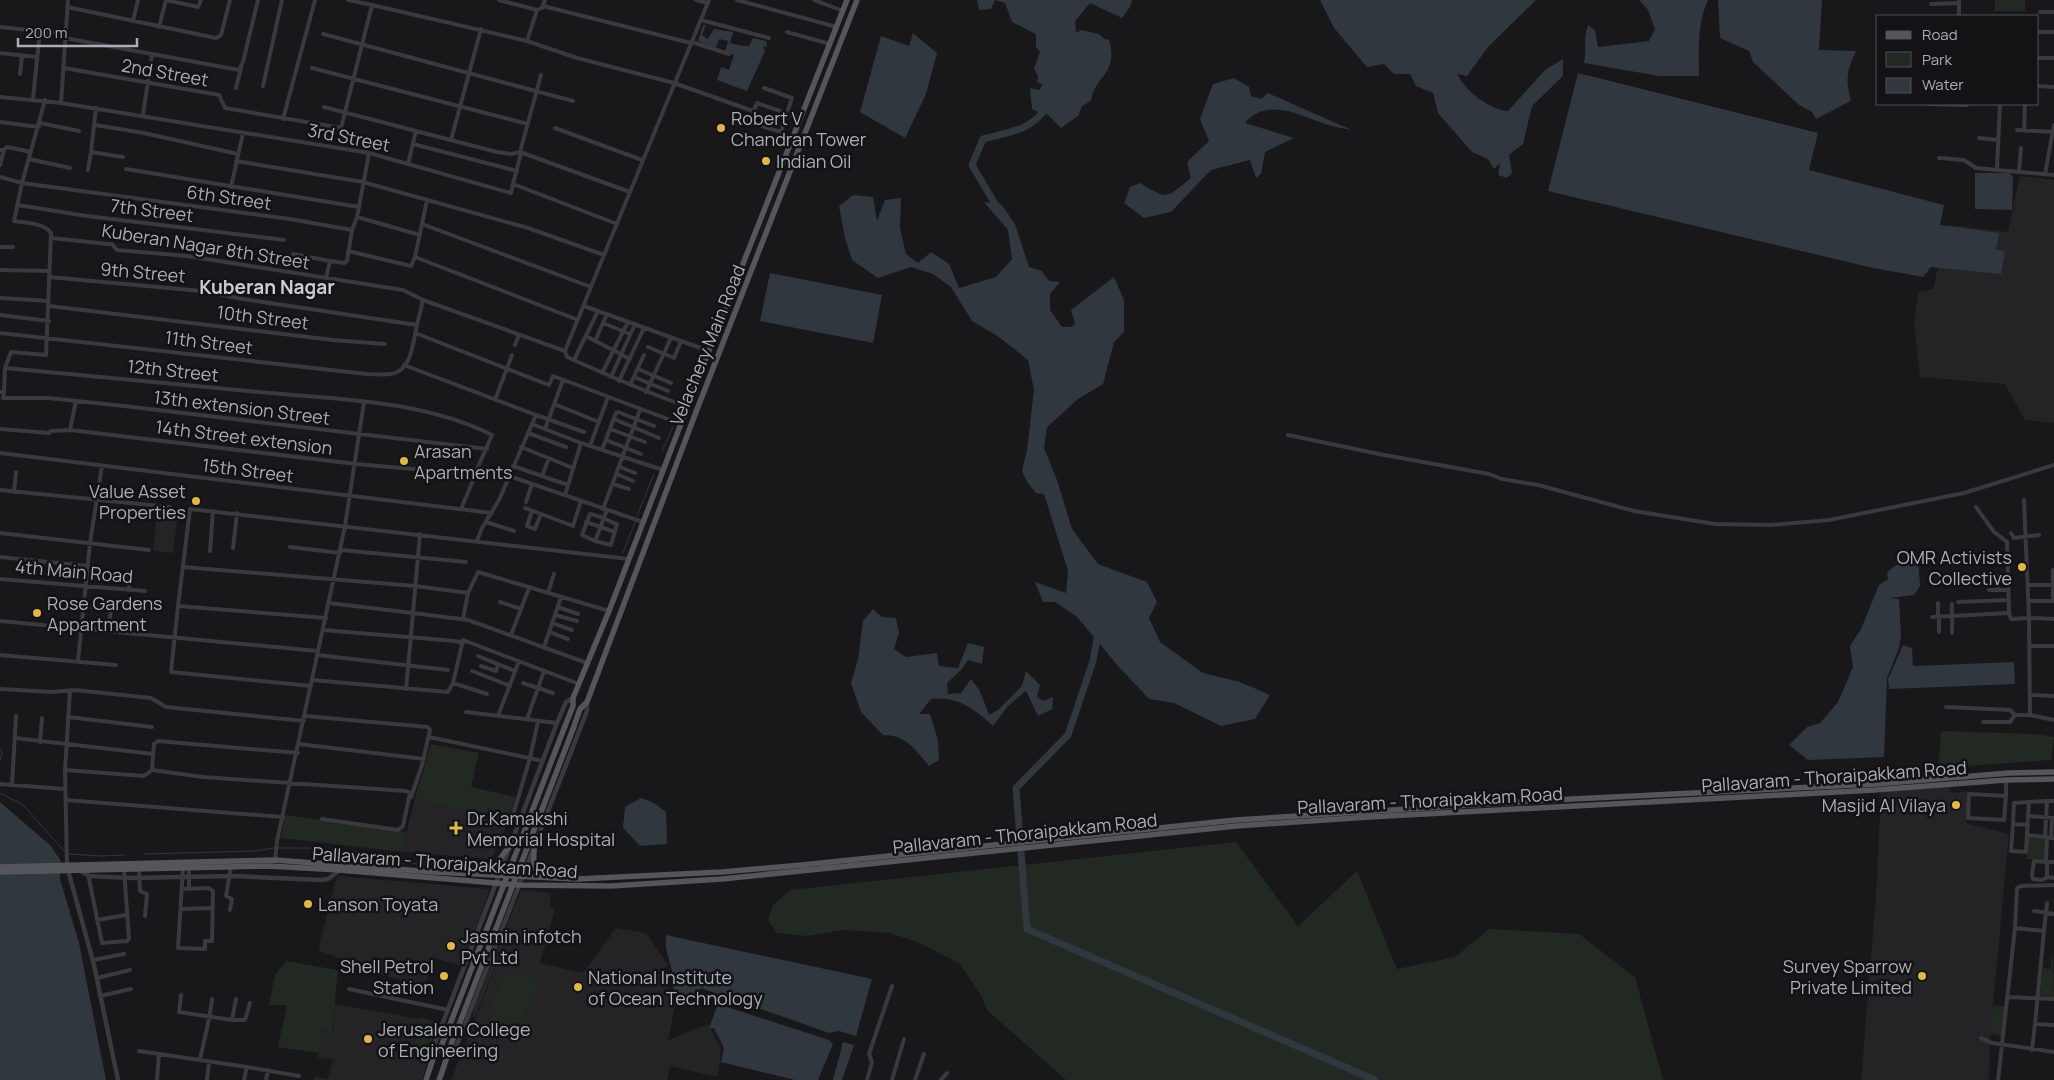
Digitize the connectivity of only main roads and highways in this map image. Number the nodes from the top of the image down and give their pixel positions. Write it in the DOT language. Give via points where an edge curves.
graph roads {
  1 [pos="847,0"];
  2 [pos="857,0"];
  3 [pos="782,164"];
  4 [pos="792,169"];
  5 [pos="602,628"];
  6 [pos="613,632"];
  7 [pos="2054,772"];
  8 [pos="2054,779"];
  9 [pos="1380,814"];
  10 [pos="1232,823"];
  11 [pos="1199,824"];
  12 [pos="1200,830"];
  13 [pos="1056,838"];
  14 [pos="535,843"];
  15 [pos="1025,845"];
  16 [pos="1057,845"];
  17 [pos="510,847"];
  18 [pos="274,863"];
  19 [pos="0,867"];
  20 [pos="68,867"];
  21 [pos="0,872"];
  22 [pos="445,872"];
  23 [pos="725,875"];
  24 [pos="564,876"];
  25 [pos="426,1079"];
  26 [pos="439,1080"];
  1 -- 3 [label="main road, Velachery Main Road"];
  2 -- 4 [label="main road, Velachery Main Road"];
  3 -- 4 [label="main road"];
  3 -- 5 [label="main road, Velachery Main Road"];
  4 -- 6 [label="main road, Velachery Main Road"];
  5 -- 6 [label="main road"];
  5 -- 25 [label="main road, Velachery Main Road, bridge" via="449,1027"];
  6 -- 26 [label="main road, Velachery Main Road, bridge" via="448,1048"];
  7 -- 9 [label="main road, Pallavaram - Thoraipakkam Road" via="1544,800"];
  8 -- 9 [label="main road, Pallavaram - Thoraipakkam Road" via="1533,809"];
  9 -- 10 [label="main road, Pallavaram - Thoraipakkam Road"];
  10 -- 11 [label="main road, Pallavaram - Thoraipakkam Road"];
  10 -- 12 [label="main road, Pallavaram - Thoraipakkam Road"];
  11 -- 12 [label="main road"];
  11 -- 13 [label="main road, Pallavaram - Thoraipakkam Road"];
  12 -- 16 [label="main road, Pallavaram - Thoraipakkam Road"];
  13 -- 15 [label="main road, Pallavaram - Thoraipakkam Road"];
  13 -- 16 [label="main road"];
  14 -- 24 [label="main road" via="533,859 539,874"];
  15 -- 16 [label="main road, Pallavaram - Thoraipakkam Road"];
  15 -- 23 [label="main road, Pallavaram - Thoraipakkam Road"];
  17 -- 22 [label="main road" via="506,848 493,870 449,869"];
  18 -- 20 [label="main road, Pallavaram - Thoraipakkam Road"];
  18 -- 20 [label="main road, Pallavaram - Thoraipakkam Road" via="88,873"];
  18 -- 22 [label="main road, Pallavaram - Thoraipakkam Road"];
  18 -- 23 [label="main road, Pallavaram - Thoraipakkam Road" via="519,886 611,886"];
  19 -- 20 [label="main road, Pallavaram - Thoraipakkam Road"];
  20 -- 21 [label="main road, Pallavaram - Thoraipakkam Road"];
  22 -- 24 [label="main road, Pallavaram - Thoraipakkam Road"];
  23 -- 24 [label="main road, Pallavaram - Thoraipakkam Road"];
}
